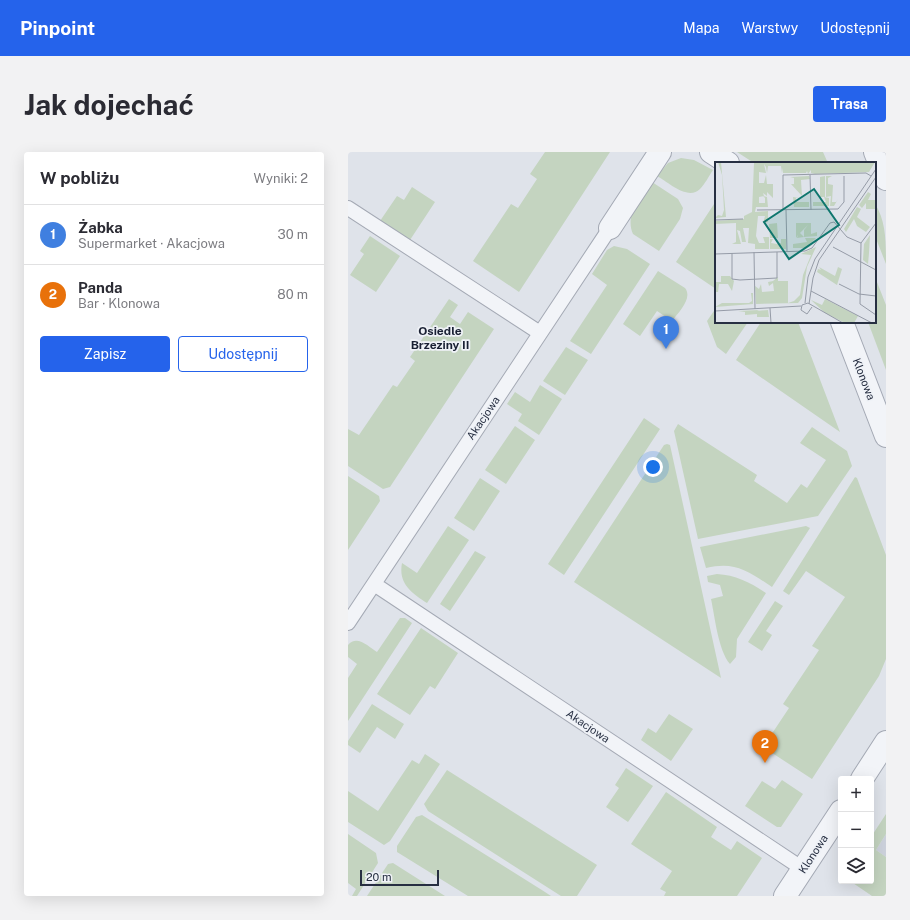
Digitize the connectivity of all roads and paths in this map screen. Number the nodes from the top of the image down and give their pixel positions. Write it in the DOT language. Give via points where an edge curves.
graph roads {
  1 [pos="660,152"];
  2 [pos="711,152"];
  3 [pos="726,162"];
  4 [pos="348,208"];
  5 [pos="610,228"];
  6 [pos="842,323"];
  7 [pos="540,333"];
  8 [pos="886,436"];
  9 [pos="374,584"];
  10 [pos="348,623"];
  11 [pos="886,742"];
  12 [pos="864,776"];
  13 [pos="840,812"];
  14 [pos="803,869"];
  15 [pos="785,896"];
  1 -- 5 [label="street, Akacjowa"];
  2 -- 3 [label="street"];
  4 -- 7 [label="lane"];
  5 -- 7 [label="lane, Akacjowa"];
  6 -- 8 [label="street, Klonowa"];
  7 -- 9 [label="lane, Akacjowa"];
  9 -- 10 [label="lane, Akacjowa"];
  9 -- 14 [label="lane, Akacjowa"];
  11 -- 12 [label="street"];
  13 -- 14 [label="street, Klonowa"];
  14 -- 15 [label="street, Klonowa"];
}
